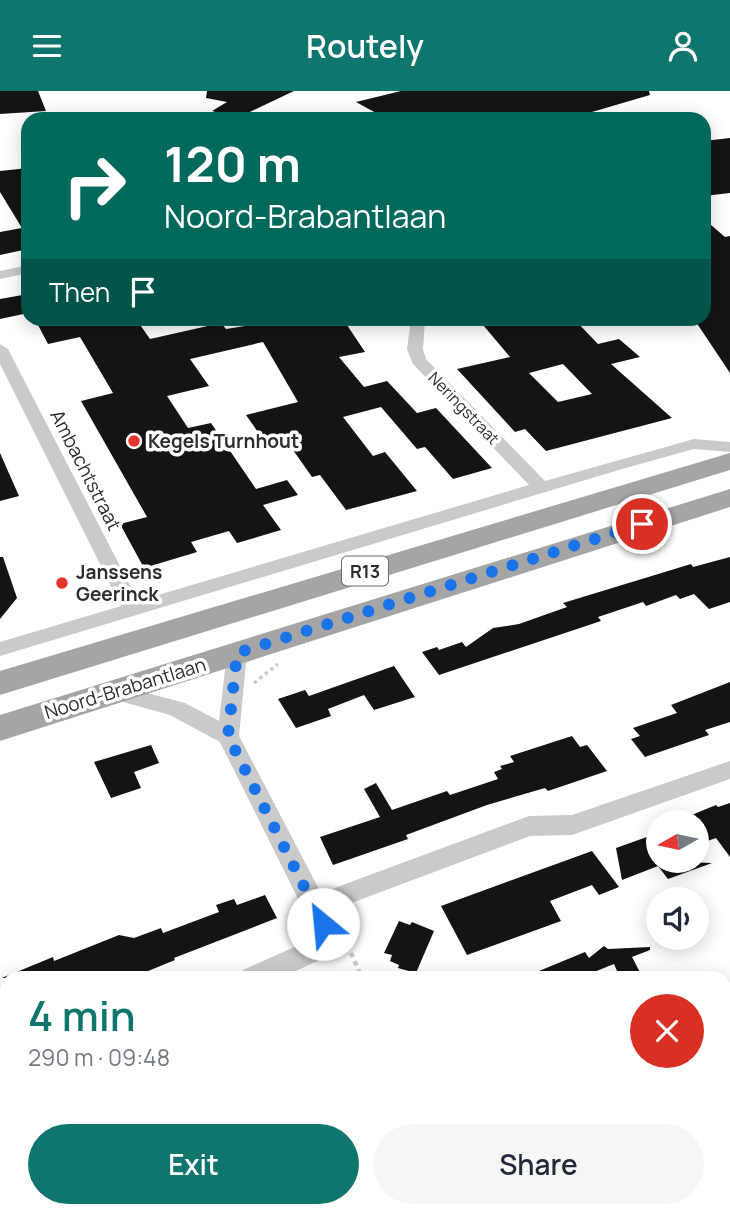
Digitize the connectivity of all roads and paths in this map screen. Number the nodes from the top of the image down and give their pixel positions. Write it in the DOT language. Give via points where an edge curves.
graph roads {
  1 [pos="21,270"];
  2 [pos="0,275"];
  3 [pos="417,326"];
  4 [pos="0,349"];
  5 [pos="730,447"];
  6 [pos="730,461"];
  7 [pos="540,486"];
  8 [pos="730,498"];
  9 [pos="132,610"];
  10 [pos="0,649"];
  11 [pos="237,653"];
  12 [pos="0,683"];
  13 [pos="113,692"];
  14 [pos="0,728"];
  15 [pos="228,736"];
  16 [pos="730,769"];
  17 [pos="314,906"];
  18 [pos="268,971"];
  1 -- 2 [label="street"];
  3 -- 7 [label="street, Neringstraat" via="419,361"];
  4 -- 9 [label="street, Ambachtstraat"];
  5 -- 7 [label="street" via="694,444"];
  6 -- 12 [label="main road, R13"];
  7 -- 9 [label="street"];
  8 -- 11 [label="main road, Noord-Brabantlaan / R13"];
  9 -- 10 [label="street"];
  11 -- 13 [label="main road, Noord-Brabantlaan / R13"];
  11 -- 15 [label="street"];
  13 -- 14 [label="main road, Noord-Brabantlaan / R13"];
  13 -- 15 [label="street" via="177,709"];
  15 -- 17 [label="street"];
  16 -- 17 [label="street" via="572,825 528,826"];
  17 -- 18 [label="street" via="333,942"];
}
